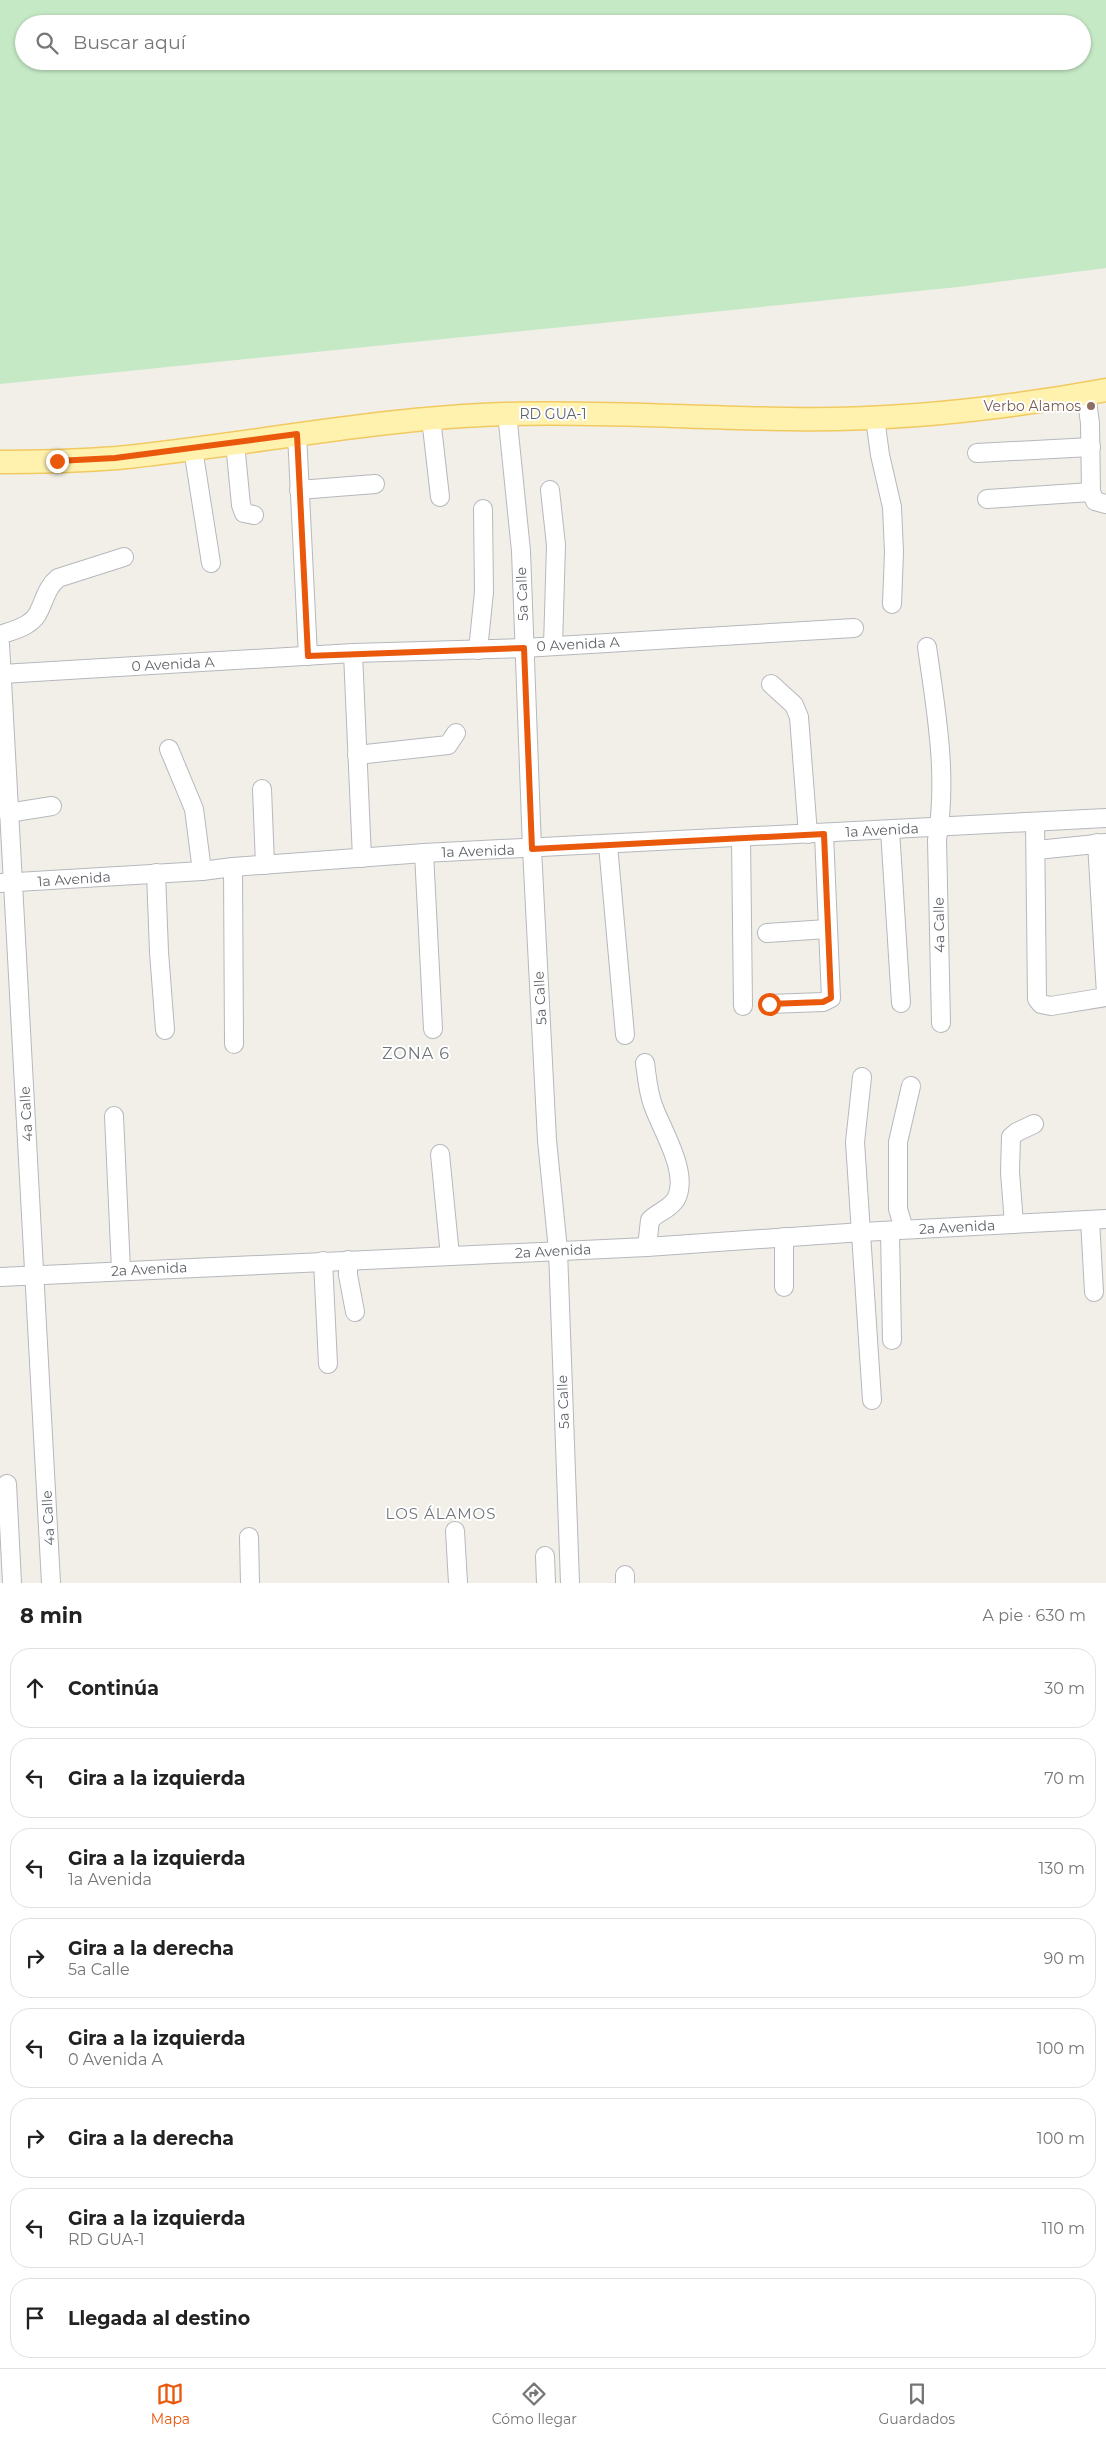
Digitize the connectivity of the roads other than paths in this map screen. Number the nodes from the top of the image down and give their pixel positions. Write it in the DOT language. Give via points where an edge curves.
graph roads {
  1 [pos="1096,392"];
  2 [pos="507,414"];
  3 [pos="431,418"];
  4 [pos="875,418"];
  5 [pos="297,434"];
  6 [pos="235,443"];
  7 [pos="1091,447"];
  8 [pos="193,449"];
  9 [pos="976,452"];
  10 [pos="0,462"];
  11 [pos="375,484"];
  12 [pos="299,490"];
  13 [pos="550,490"];
  14 [pos="1091,492"];
  15 [pos="440,497"];
  16 [pos="987,499"];
  17 [pos="1106,504"];
  18 [pos="483,509"];
  19 [pos="254,515"];
  20 [pos="124,557"];
  21 [pos="210,563"];
  22 [pos="892,604"];
  23 [pos="854,628"];
  24 [pos="0,635"];
  25 [pos="0,644"];
  26 [pos="553,646"];
  27 [pos="927,647"];
  28 [pos="524,648"];
  29 [pos="478,650"];
  30 [pos="353,652"];
  31 [pos="308,656"];
  32 [pos="2,674"];
  33 [pos="771,684"];
  34 [pos="456,733"];
  35 [pos="169,749"];
  36 [pos="357,755"];
  37 [pos="262,789"];
  38 [pos="52,806"];
  39 [pos="8,813"];
  40 [pos="1106,818"];
  41 [pos="1035,822"];
  42 [pos="939,827"];
  43 [pos="890,830"];
  44 [pos="816,834"];
  45 [pos="742,838"];
  46 [pos="1101,843"];
  47 [pos="608,845"];
  48 [pos="532,849"];
  49 [pos="1037,850"];
  50 [pos="424,853"];
  51 [pos="362,858"];
  52 [pos="265,865"];
  53 [pos="233,867"];
  54 [pos="202,871"];
  55 [pos="156,873"];
  56 [pos="6,883"];
  57 [pos="827,929"];
  58 [pos="766,933"];
  59 [pos="1104,972"];
  60 [pos="1106,996"];
  61 [pos="901,1003"];
  62 [pos="769,1004"];
  63 [pos="742,1006"];
  64 [pos="941,1023"];
  65 [pos="165,1030"];
  66 [pos="433,1030"];
  67 [pos="625,1035"];
  68 [pos="234,1044"];
  69 [pos="645,1063"];
  70 [pos="862,1077"];
  71 [pos="911,1086"];
  72 [pos="114,1116"];
  73 [pos="1034,1124"];
  74 [pos="440,1154"];
  75 [pos="1098,1220"];
  76 [pos="1014,1224"];
  77 [pos="897,1230"];
  78 [pos="862,1232"];
  79 [pos="784,1238"];
  80 [pos="646,1247"];
  81 [pos="558,1250"];
  82 [pos="450,1256"];
  83 [pos="348,1260"];
  84 [pos="323,1261"];
  85 [pos="121,1270"];
  86 [pos="36,1274"];
  87 [pos="0,1277"];
  88 [pos="784,1287"];
  89 [pos="1094,1292"];
  90 [pos="354,1312"];
  91 [pos="892,1340"];
  92 [pos="328,1364"];
  93 [pos="872,1400"];
  94 [pos="7,1484"];
  95 [pos="455,1531"];
  96 [pos="249,1537"];
  97 [pos="545,1556"];
  98 [pos="12,1583"];
  99 [pos="51,1583"];
  100 [pos="250,1583"];
  101 [pos="458,1583"];
  102 [pos="546,1583"];
  103 [pos="570,1583"];
  1 -- 4 [label="main road, RD GUA-1"];
  1 -- 7 [label="street"];
  2 -- 3 [label="main road, RD GUA-1"];
  2 -- 4 [label="main road, RD GUA-1" via="791,420"];
  2 -- 28 [label="street, 5a Calle" via="521,551"];
  3 -- 5 [label="main road, RD GUA-1"];
  3 -- 15 [label="street"];
  4 -- 22 [label="street" via="892,507"];
  5 -- 6 [label="main road, RD GUA-1"];
  5 -- 12 [label="street"];
  6 -- 8 [label="main road, RD GUA-1"];
  6 -- 19 [label="street" via="241,505 244,513"];
  7 -- 9 [label="street"];
  7 -- 14 [label="street"];
  8 -- 10 [label="main road, RD GUA-1" via="115,458"];
  8 -- 21 [label="street"];
  11 -- 12 [label="street"];
  12 -- 31 [label="street"];
  13 -- 26 [label="street" via="556,545"];
  14 -- 16 [label="street"];
  14 -- 17 [label="street" via="1095,501"];
  18 -- 29 [label="street" via="484,592"];
  20 -- 24 [label="street" via="58,578 51,584 39,613 32,621"];
  23 -- 26 [label="street, 0 Avenida A"];
  25 -- 32 [label="street, 4a Calle"];
  26 -- 28 [label="street, 0 Avenida A"];
  27 -- 42 [label="street, 4a Calle" via="941,774"];
  28 -- 29 [label="street, 0 Avenida A"];
  28 -- 48 [label="street, 5a Calle"];
  29 -- 30 [label="street, 0 Avenida A"];
  30 -- 31 [label="street, 0 Avenida A"];
  30 -- 36 [label="street"];
  31 -- 32 [label="street, 0 Avenida A"];
  32 -- 39 [label="street, 4a Calle"];
  33 -- 44 [label="street" via="794,705 799,717"];
  34 -- 36 [label="street" via="448,745"];
  35 -- 54 [label="street" via="194,809"];
  36 -- 51 [label="street"];
  37 -- 52 [label="street"];
  38 -- 39 [label="street"];
  39 -- 56 [label="street, 4a Calle"];
  40 -- 41 [label="street, 1a Avenida"];
  41 -- 42 [label="street, 1a Avenida"];
  41 -- 49 [label="street"];
  42 -- 43 [label="street, 1a Avenida"];
  42 -- 64 [label="street, 4a Calle"];
  43 -- 44 [label="street, 1a Avenida"];
  43 -- 61 [label="street"];
  44 -- 45 [label="street, 1a Avenida"];
  44 -- 57 [label="street"];
  45 -- 47 [label="street, 1a Avenida"];
  45 -- 63 [label="street"];
  46 -- 49 [label="street"];
  46 -- 59 [label="street"];
  47 -- 48 [label="street, 1a Avenida"];
  47 -- 67 [label="street"];
  48 -- 50 [label="street, 1a Avenida"];
  48 -- 81 [label="street, 5a Calle" via="547,1140"];
  49 -- 60 [label="street" via="1037,999 1041,1004 1051,1006"];
  50 -- 51 [label="street, 1a Avenida"];
  50 -- 66 [label="street"];
  51 -- 52 [label="street, 1a Avenida"];
  52 -- 53 [label="street, 1a Avenida"];
  53 -- 54 [label="street, 1a Avenida"];
  53 -- 68 [label="street"];
  54 -- 55 [label="street, 1a Avenida"];
  55 -- 56 [label="street, 1a Avenida"];
  55 -- 65 [label="street"];
  56 -- 86 [label="street, 4a Calle"];
  57 -- 58 [label="street"];
  57 -- 62 [label="street" via="829,1001"];
  59 -- 60 [label="street"];
  69 -- 80 [label="street" via="652,1104 677,1158 679,1179 677,1197 670,1207 650,1220"];
  70 -- 78 [label="street" via="855,1142"];
  71 -- 77 [label="street" via="898,1142"];
  72 -- 85 [label="street"];
  73 -- 76 [label="street" via="1011,1137"];
  74 -- 82 [label="street"];
  75 -- 76 [label="street, 2a Avenida"];
  75 -- 89 [label="street"];
  76 -- 77 [label="street, 2a Avenida"];
  77 -- 78 [label="street, 2a Avenida"];
  77 -- 91 [label="street"];
  78 -- 79 [label="street, 2a Avenida"];
  78 -- 93 [label="street"];
  79 -- 80 [label="street, 2a Avenida"];
  79 -- 88 [label="street"];
  80 -- 81 [label="street, 2a Avenida"];
  81 -- 82 [label="street, 2a Avenida"];
  81 -- 103 [label="street, 5a Calle"];
  82 -- 83 [label="street, 2a Avenida"];
  83 -- 84 [label="street, 2a Avenida"];
  83 -- 90 [label="street"];
  84 -- 85 [label="street, 2a Avenida"];
  84 -- 92 [label="street"];
  85 -- 86 [label="street, 2a Avenida"];
  86 -- 87 [label="street, 2a Avenida"];
  86 -- 99 [label="street, 4a Calle"];
  94 -- 98 [label="street"];
  95 -- 101 [label="street"];
  96 -- 100 [label="street"];
  97 -- 102 [label="street"];
}
